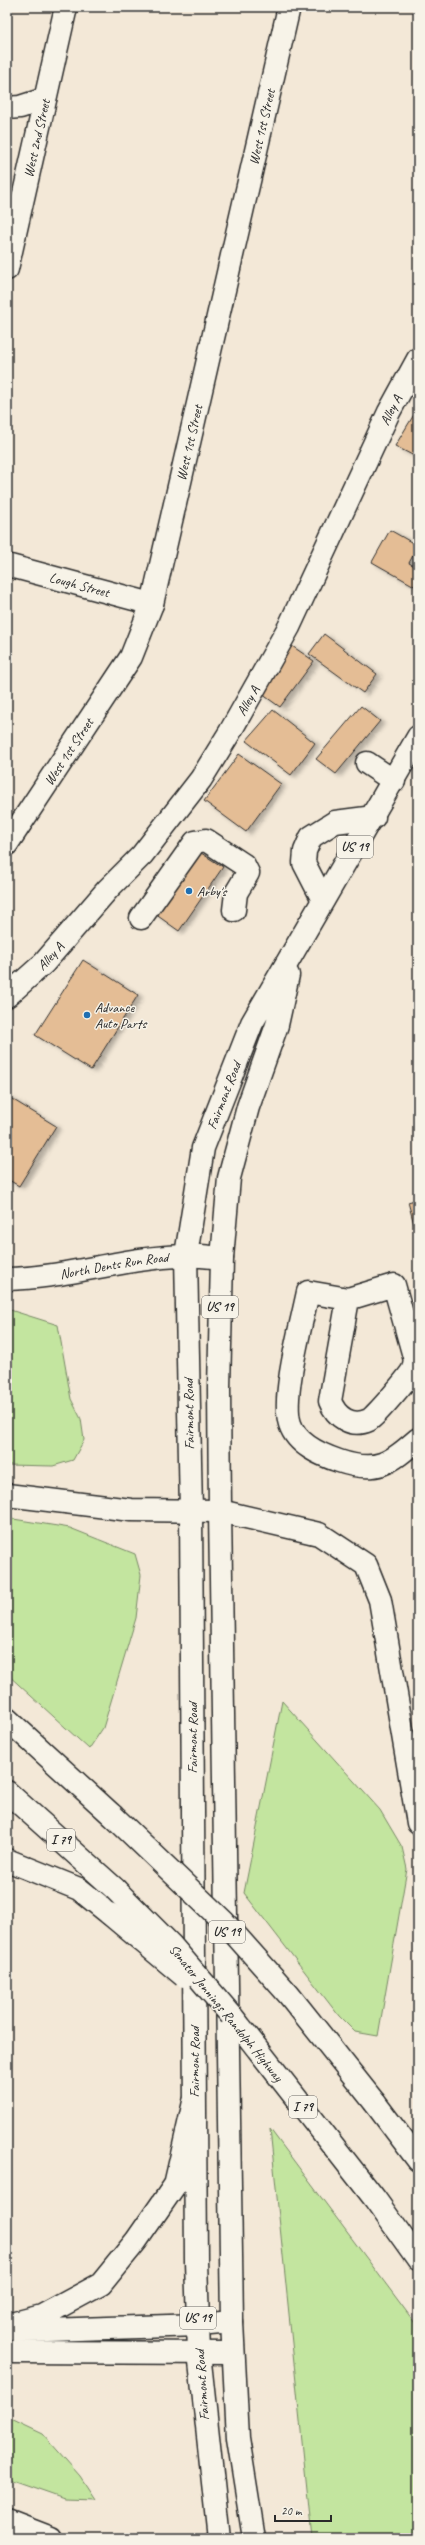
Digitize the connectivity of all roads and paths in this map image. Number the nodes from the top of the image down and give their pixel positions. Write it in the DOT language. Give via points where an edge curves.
graph roads {
  1 [pos="66,7"];
  2 [pos="288,7"];
  3 [pos="45,99"];
  4 [pos="7,108"];
  5 [pos="7,269"];
  6 [pos="418,359"];
  7 [pos="7,566"];
  8 [pos="152,604"];
  9 [pos="418,737"];
  10 [pos="367,763"];
  11 [pos="394,781"];
  12 [pos="374,816"];
  13 [pos="7,844"];
  14 [pos="323,900"];
  15 [pos="234,910"];
  16 [pos="141,918"];
  17 [pos="292,958"];
  18 [pos="7,996"];
  19 [pos="186,1256"];
  20 [pos="222,1258"];
  21 [pos="7,1279"];
  22 [pos="348,1299"];
  23 [pos="418,1439"];
  24 [pos="7,1495"];
  25 [pos="220,1511"];
  26 [pos="191,1512"];
  27 [pos="7,1719"];
  28 [pos="7,1792"];
  29 [pos="418,1823"];
  30 [pos="7,1860"];
  31 [pos="231,2015"];
  32 [pos="194,2102"];
  33 [pos="418,2160"];
  34 [pos="418,2259"];
  35 [pos="232,2322"];
  36 [pos="7,2325"];
  37 [pos="199,2325"];
  38 [pos="7,2331"];
  39 [pos="7,2352"];
  40 [pos="199,2353"];
  41 [pos="233,2353"];
  42 [pos="7,2521"];
  43 [pos="51,2538"];
  44 [pos="219,2538"];
  45 [pos="254,2538"];
  1 -- 3 [label="main road, West 2nd Street"];
  2 -- 8 [label="main road, West 1st Street"];
  3 -- 4 [label="main road" via="20,107"];
  3 -- 5 [label="main road, West 2nd Street"];
  6 -- 18 [label="main road, Alley A" via="388,412 289,627 201,779 142,855 44,963"];
  7 -- 8 [label="main road, Lough Street"];
  8 -- 13 [label="main road, West 1st Street" via="132,657"];
  9 -- 11 [label="main road, Fairmont Road / US 19"];
  10 -- 11 [label="main road"];
  11 -- 12 [label="main road, Fairmont Road / US 19"];
  12 -- 14 [label="main road, Fairmont Road / US 19"];
  12 -- 14 [label="main road" via="335,822 311,837 305,851 304,863"];
  14 -- 17 [label="main road, Fairmont Road / US 19"];
  15 -- 16 [label="main road" via="236,892 248,873 244,865 206,840 195,842"];
  17 -- 19 [label="main road, Fairmont Road / US 19" via="252,1023 203,1148"];
  17 -- 20 [label="main road, Fairmont Road / US 19" via="277,1025 248,1107 229,1178"];
  19 -- 20 [label="main road, North Dents Run Road"];
  19 -- 21 [label="main road, North Dents Run Road" via="117,1264 39,1279"];
  19 -- 26 [label="main road, Fairmont Road / US 19"];
  20 -- 25 [label="main road, Fairmont Road / US 19" via="219,1382"];
  22 -- 22 [label="main road" via="330,1401 334,1411 346,1421 359,1423 371,1420 412,1371 415,1360 394,1285"];
  22 -- 23 [label="main road" via="308,1292 286,1405 290,1425 305,1446 324,1456 354,1466 375,1468 394,1460"];
  24 -- 26 [label="main road" via="131,1510"];
  25 -- 26 [label="main road"];
  25 -- 29 [label="main road" via="319,1534 366,1565 380,1600"];
  25 -- 35 [label="main road, Fairmont Road / US 19"];
  26 -- 32 [label="main road, Fairmont Road / US 19"];
  27 -- 33 [label="main road, bridge" via="224,1922 290,1995"];
  28 -- 31 [label="main road, Senator Jennings Randolph Highway / I 79, bridge" via="115,1889 170,1944"];
  30 -- 31 [label="main road, bridge" via="79,1889"];
  31 -- 34 [label="main road, Senator Jennings Randolph Highway / I 79" via="375,2199"];
  32 -- 36 [label="main road" via="174,2185 136,2241 101,2284 42,2316"];
  32 -- 37 [label="main road, Fairmont Road / US 19"];
  35 -- 37 [label="main road"];
  35 -- 41 [label="main road, Fairmont Road / US 19"];
  37 -- 38 [label="main road"];
  37 -- 40 [label="main road, Fairmont Road / US 19"];
  39 -- 40 [label="main road"];
  40 -- 41 [label="main road"];
  40 -- 44 [label="main road, Fairmont Road / US 19"];
  41 -- 45 [label="main road, Fairmont Road / US 19" via="238,2438"];
  42 -- 43 [label="main road"];
}
